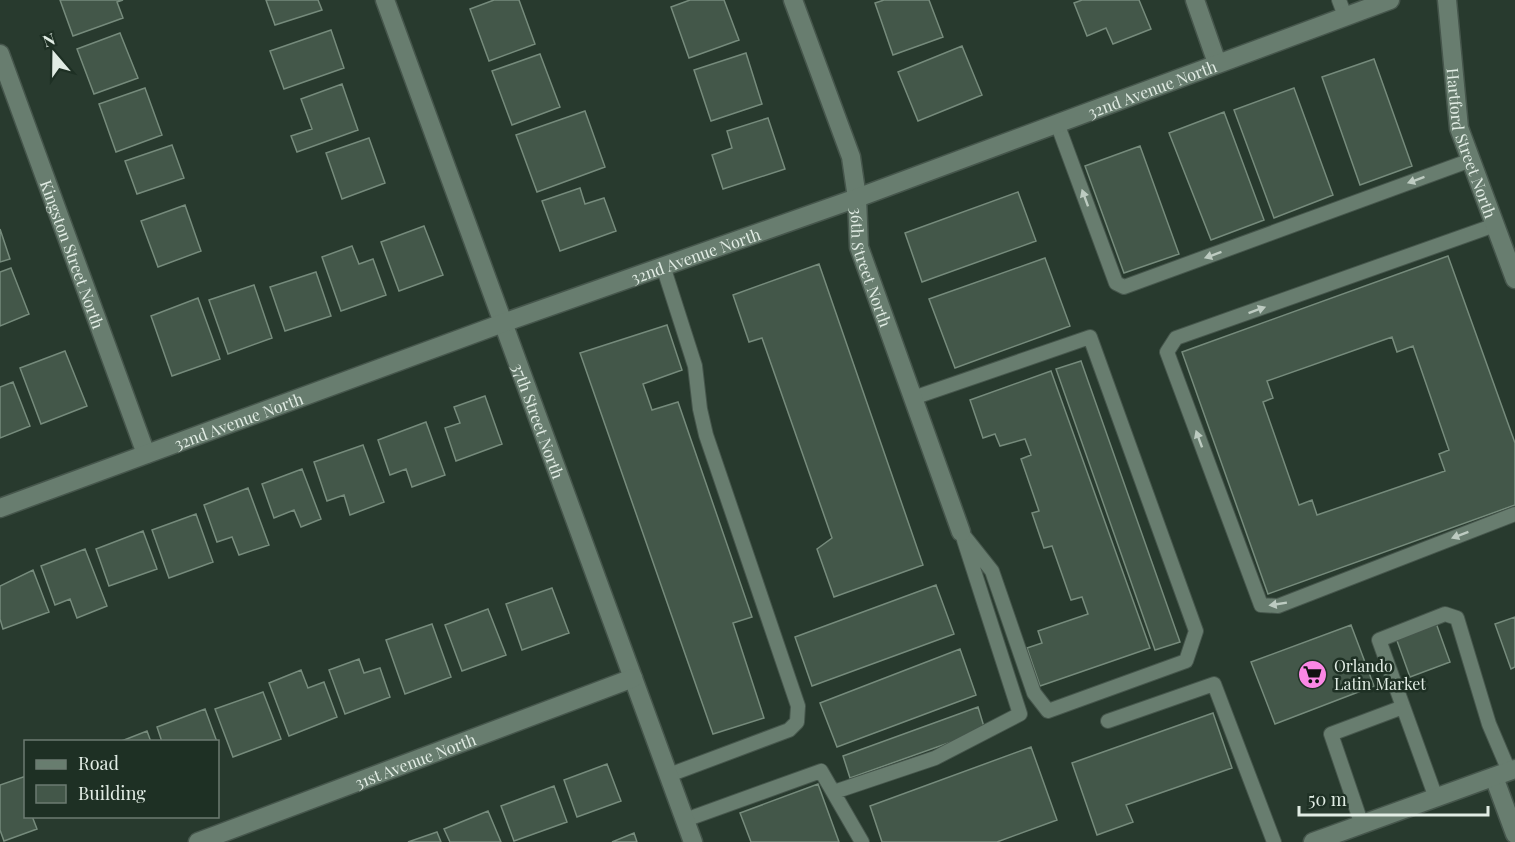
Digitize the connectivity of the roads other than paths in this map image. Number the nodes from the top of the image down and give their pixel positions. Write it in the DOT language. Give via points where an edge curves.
graph roads {
  1 [pos="385,0"];
  2 [pos="793,0"];
  3 [pos="1195,0"];
  4 [pos="1390,0"];
  5 [pos="1447,0"];
  6 [pos="1342,8"];
  7 [pos="0,54"];
  8 [pos="1217,63"];
  9 [pos="1057,123"];
  10 [pos="1471,160"];
  11 [pos="857,198"];
  12 [pos="1495,225"];
  13 [pos="663,266"];
  14 [pos="1515,279"];
  15 [pos="503,323"];
  16 [pos="913,398"];
  17 [pos="146,454"];
  18 [pos="0,508"];
  19 [pos="1515,514"];
  20 [pos="961,532"];
  21 [pos="633,678"];
  22 [pos="1403,707"];
  23 [pos="1108,721"];
  24 [pos="1506,773"];
  25 [pos="669,775"];
  26 [pos="834,792"];
  27 [pos="1436,798"];
  28 [pos="685,820"];
  29 [pos="1362,825"];
  30 [pos="1515,834"];
  31 [pos="198,842"];
  32 [pos="693,842"];
  33 [pos="862,842"];
  34 [pos="1274,842"];
  35 [pos="1313,842"];
  1 -- 15 [label="street, 37th Street North"];
  2 -- 11 [label="street, 36th Street North" via="851,157"];
  3 -- 8 [label="street"];
  4 -- 6 [label="street, 32nd Avenue North"];
  5 -- 10 [label="street, Hartford Street North" via="1460,128"];
  6 -- 8 [label="street, 32nd Avenue North"];
  7 -- 17 [label="street, Kingston Street North"];
  8 -- 9 [label="street, 32nd Avenue North"];
  10 -- 9 [label="lane, one-way" via="1124,288 1116,284"];
  9 -- 11 [label="street, 32nd Avenue North"];
  10 -- 12 [label="street, Hartford Street North"];
  11 -- 13 [label="street, 32nd Avenue North"];
  11 -- 16 [label="street, 36th Street North" via="859,247"];
  12 -- 14 [label="street, Hartford Street North"];
  19 -- 12 [label="lane, one-way" via="1278,606 1261,605 1167,352 1176,338"];
  13 -- 15 [label="street, 32nd Avenue North"];
  13 -- 25 [label="lane" via="695,366 706,435 798,706 797,722 789,730"];
  15 -- 17 [label="street, 32nd Avenue North"];
  15 -- 21 [label="street, 37th Street North"];
  16 -- 20 [label="street, 36th Street North"];
  16 -- 20 [label="lane" via="1090,337 1196,631 1186,661 1048,711 1034,693 992,570"];
  17 -- 18 [label="street, 32nd Avenue North"];
  20 -- 26 [label="lane" via="1020,714 935,758"];
  21 -- 25 [label="street, 37th Street North"];
  21 -- 31 [label="street, 31st Avenue North"];
  22 -- 24 [label="lane" via="1379,640 1445,614 1457,618"];
  22 -- 27 [label="lane"];
  22 -- 29 [label="lane" via="1331,734"];
  23 -- 34 [label="lane" via="1214,684"];
  24 -- 27 [label="street"];
  24 -- 30 [label="street"];
  25 -- 28 [label="street, 37th Street North"];
  26 -- 28 [label="lane" via="821,771"];
  26 -- 33 [label="lane"];
  27 -- 29 [label="street"];
  28 -- 32 [label="street, 37th Street North"];
  29 -- 35 [label="street"];
}
